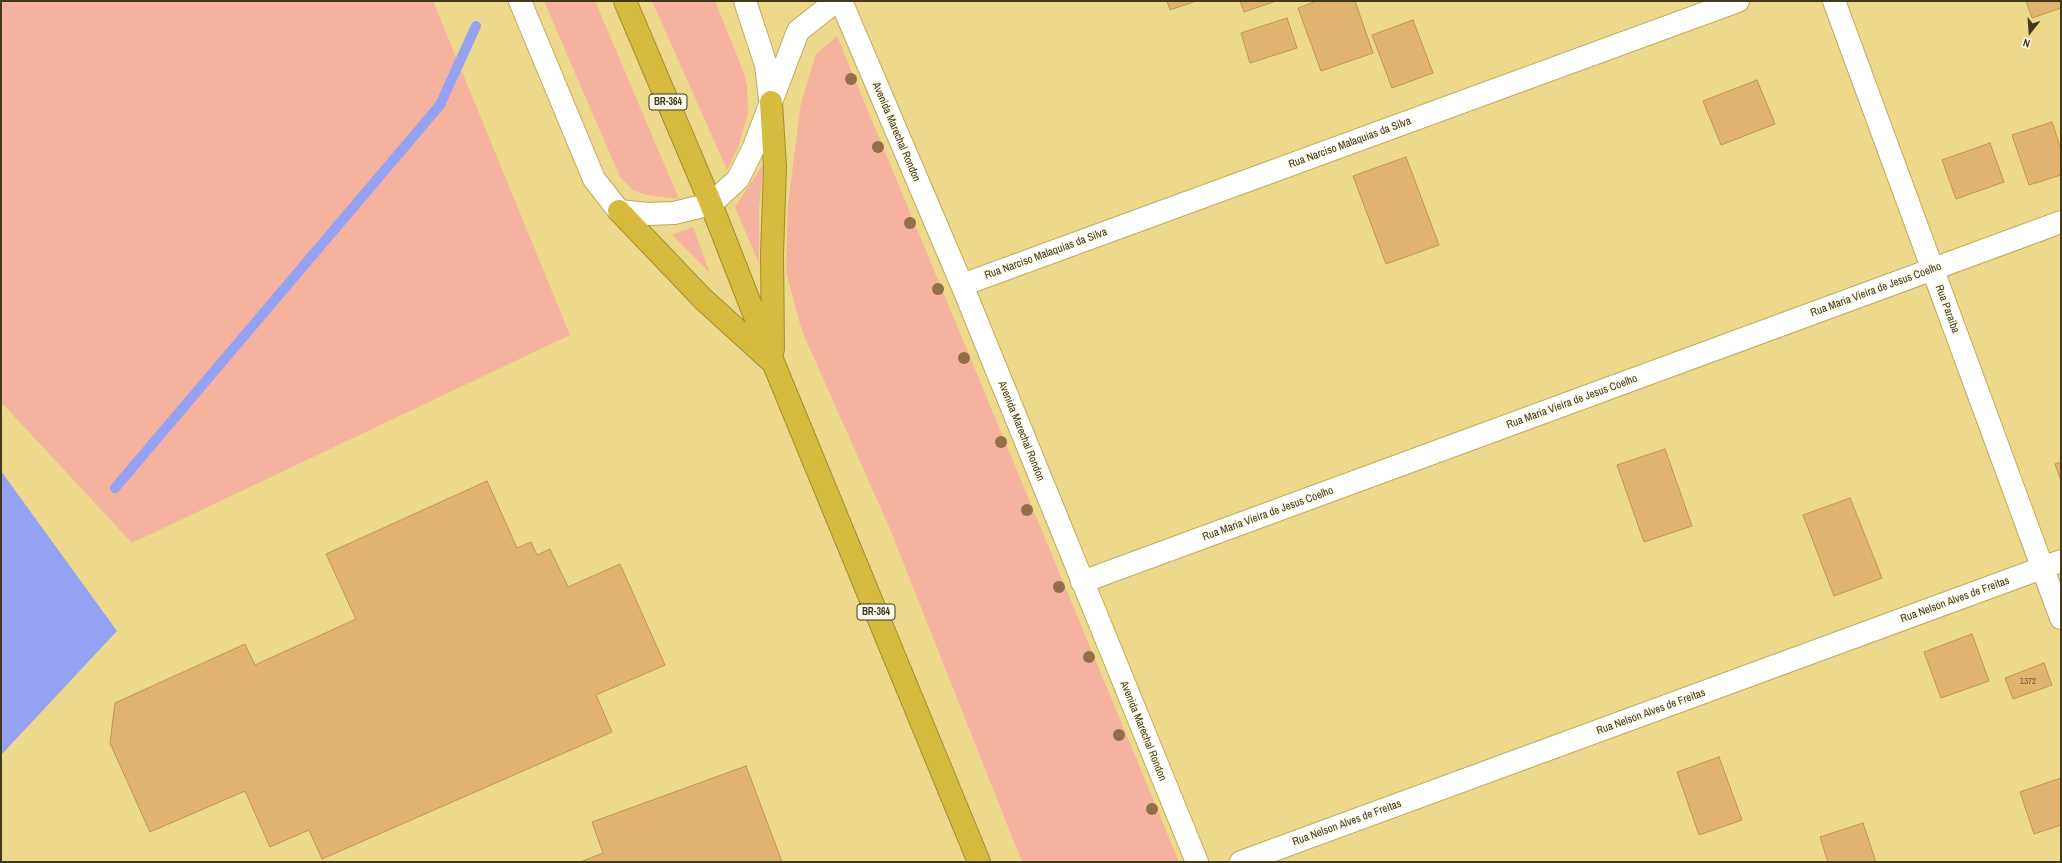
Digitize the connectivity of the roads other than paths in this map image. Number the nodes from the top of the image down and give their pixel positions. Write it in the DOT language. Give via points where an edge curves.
graph roads {
  1 [pos="520,1"];
  2 [pos="626,1"];
  3 [pos="745,1"];
  4 [pos="836,1"];
  5 [pos="841,1"];
  6 [pos="1738,1"];
  7 [pos="1834,1"];
  8 [pos="771,102"];
  9 [pos="711,204"];
  10 [pos="618,211"];
  11 [pos="2061,222"];
  12 [pos="1933,269"];
  13 [pos="962,285"];
  14 [pos="773,362"];
  15 [pos="2052,565"];
  16 [pos="1082,582"];
  17 [pos="2061,618"];
  18 [pos="979,862"];
  19 [pos="1197,862"];
  20 [pos="1241,862"];
  1 -- 10 [label="street" via="594,179"];
  2 -- 9 [label="highway, BR-364"];
  3 -- 8 [label="street" via="766,65"];
  4 -- 8 [label="street" via="798,31"];
  5 -- 13 [label="street, Avenida Marechal Rondon"];
  6 -- 13 [label="street, Rua Narciso Malaquias da Silva"];
  7 -- 12 [label="street, Rua Paraíba"];
  8 -- 9 [label="street" via="754,147 738,179"];
  8 -- 14 [label="highway" via="775,167 772,254"];
  9 -- 10 [label="street" via="674,213"];
  9 -- 14 [label="highway, BR-364"];
  10 -- 14 [label="highway" via="703,299"];
  11 -- 12 [label="street, Rua Maria Vieira de Jesus Coelho"];
  12 -- 15 [label="street, Rua Paraíba"];
  12 -- 16 [label="street, Rua Maria Vieira de Jesus Coelho"];
  13 -- 16 [label="street, Avenida Marechal Rondon"];
  14 -- 18 [label="highway, BR-364"];
  15 -- 17 [label="street, Rua Paraíba"];
  15 -- 20 [label="street, Rua Nelson Alves de Freitas"];
  16 -- 19 [label="street, Avenida Marechal Rondon"];
}
